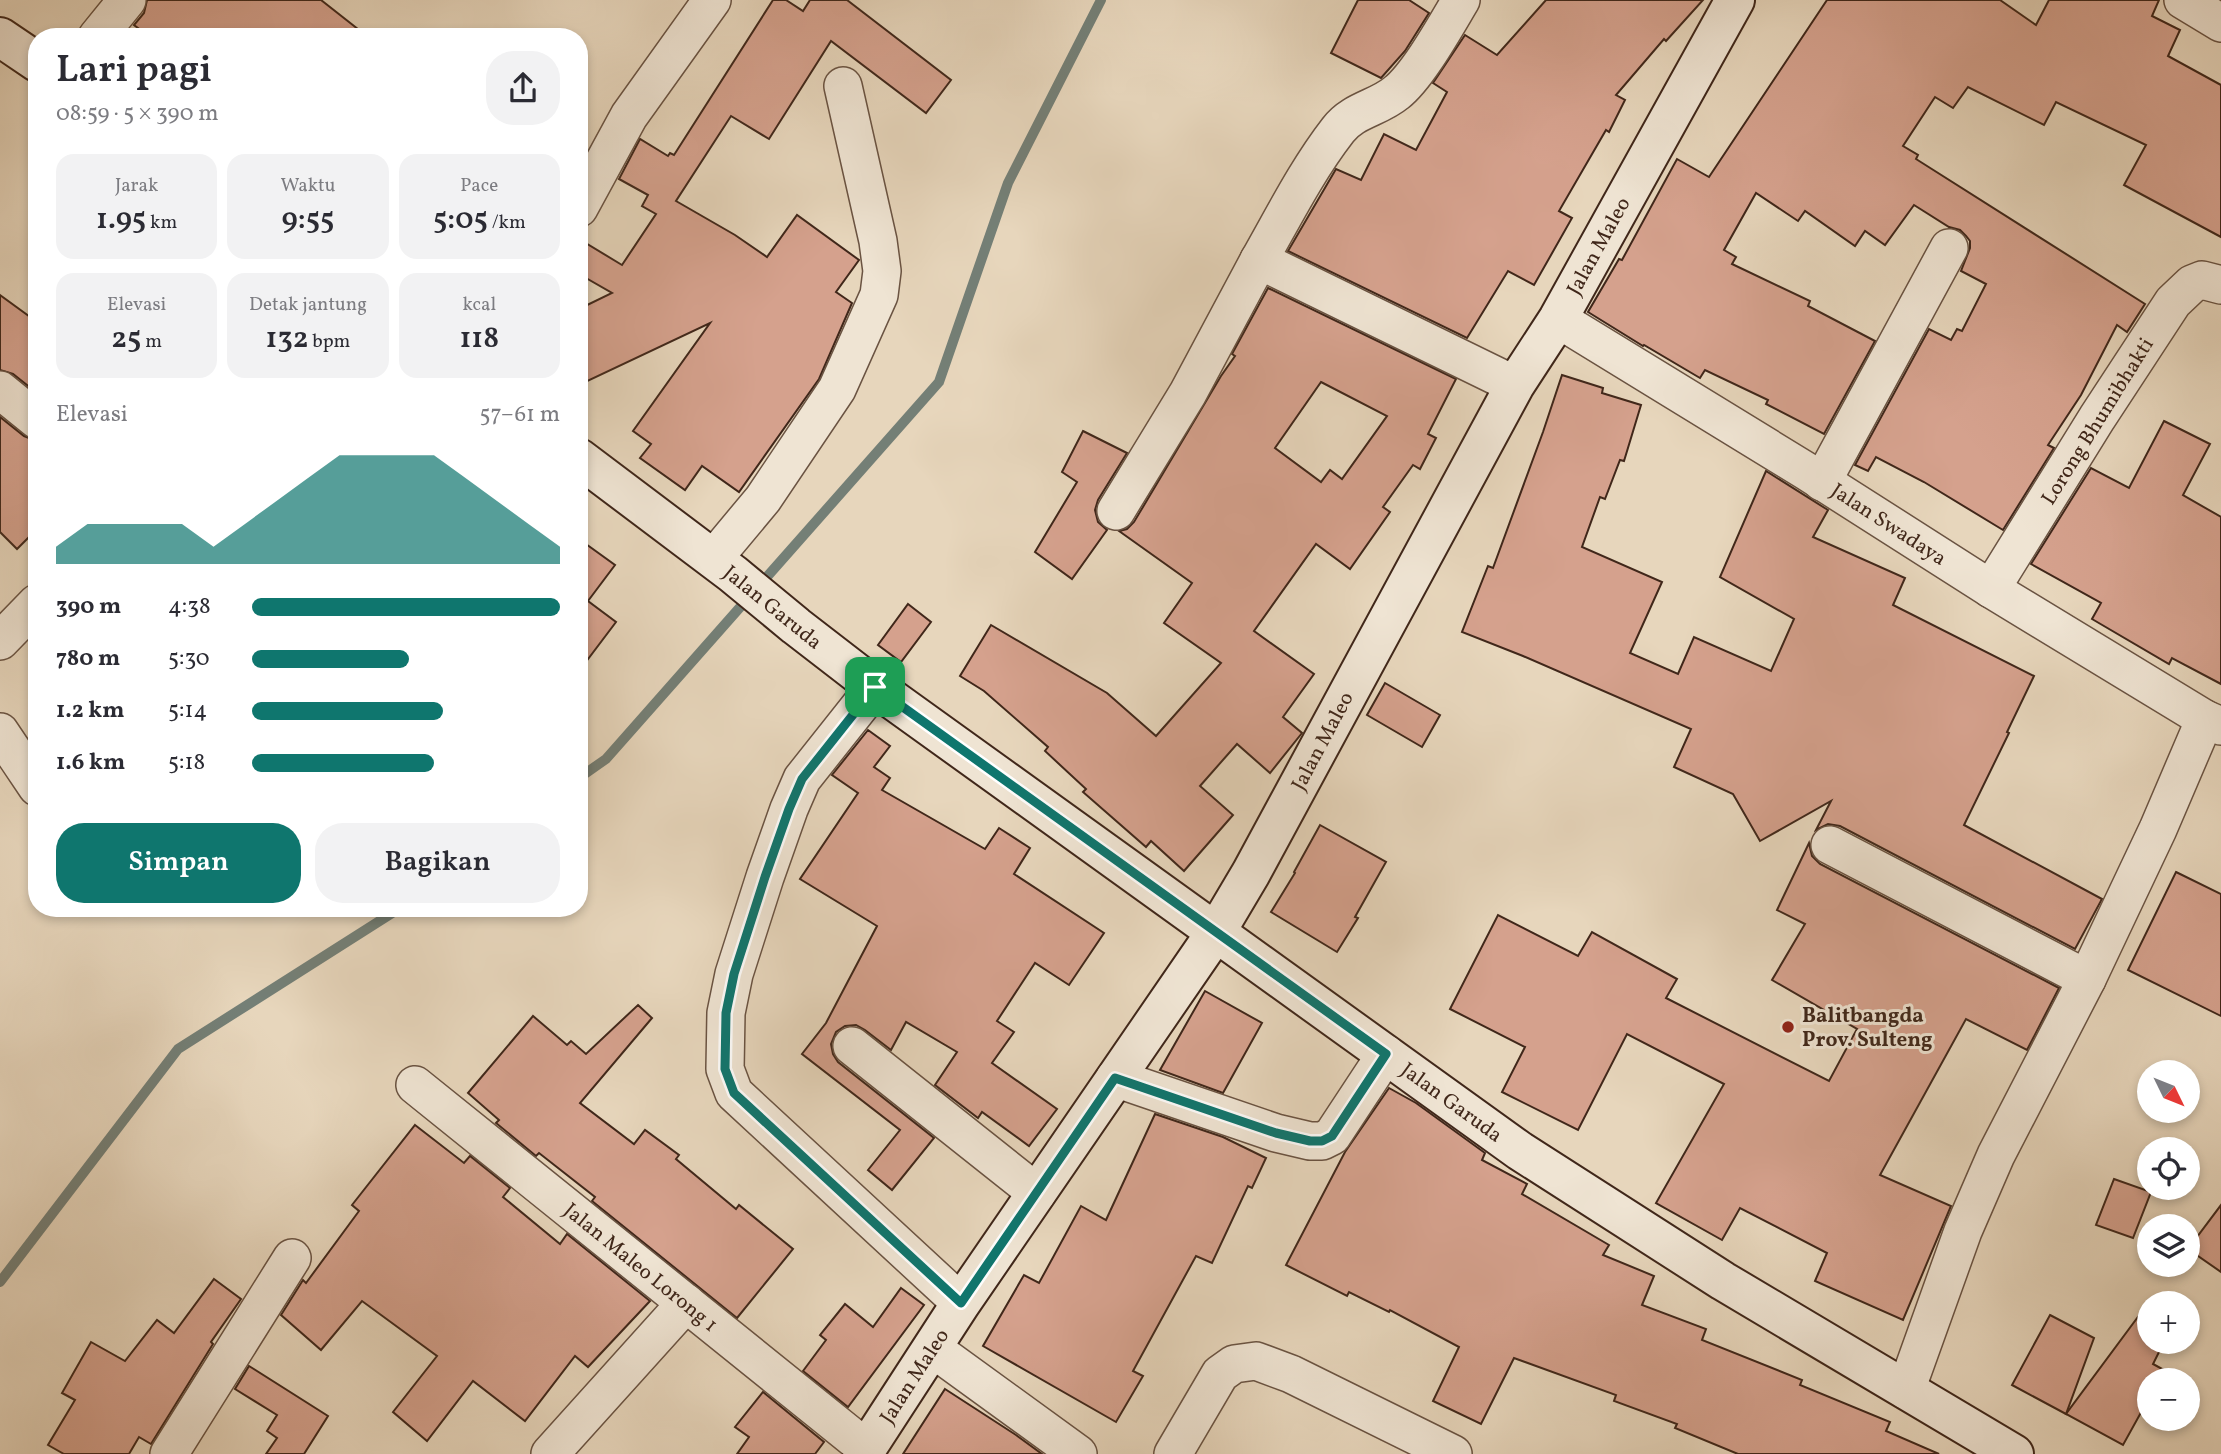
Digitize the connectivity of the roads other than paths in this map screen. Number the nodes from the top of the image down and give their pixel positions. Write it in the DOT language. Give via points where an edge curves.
graph roads {
  1 [pos="127,0"];
  2 [pos="712,0"];
  3 [pos="1461,0"];
  4 [pos="1735,0"];
  5 [pos="2183,0"];
  6 [pos="2221,23"];
  7 [pos="104,28"];
  8 [pos="1,39"];
  9 [pos="28,56"];
  10 [pos="843,86"];
  11 [pos="588,191"];
  12 [pos="1949,248"];
  13 [pos="1259,260"];
  14 [pos="2221,285"];
  15 [pos="1558,319"];
  16 [pos="1514,385"];
  17 [pos="0,390"];
  18 [pos="28,413"];
  19 [pos="588,465"];
  20 [pos="1822,482"];
  21 [pos="1116,511"];
  22 [pos="723,566"];
  23 [pos="1991,589"];
  24 [pos="28,611"];
  25 [pos="2,636"];
  26 [pos="875,687"];
  27 [pos="2213,722"];
  28 [pos="0,732"];
  29 [pos="28,774"];
  30 [pos="1830,845"];
  31 [pos="1216,932"];
  32 [pos="2087,979"];
  33 [pos="852,1046"];
  34 [pos="1386,1054"];
  35 [pos="1115,1078"];
  36 [pos="415,1085"];
  37 [pos="1037,1193"];
  38 [pos="292,1258"];
  39 [pos="686,1303"];
  40 [pos="961,1303"];
  41 [pos="932,1349"];
  42 [pos="1906,1390"];
  43 [pos="1398,1442"];
  44 [pos="865,1452"];
  45 [pos="169,1454"];
  46 [pos="550,1454"];
  47 [pos="1078,1454"];
  48 [pos="1173,1454"];
  49 [pos="1453,1454"];
  50 [pos="2014,1454"];
  1 -- 7 [label="street"];
  2 -- 11 [label="street" via="629,116"];
  3 -- 13 [label="street" via="1409,82 1385,102 1353,115 1338,130"];
  4 -- 15 [label="street, Jalan Maleo"];
  5 -- 6 [label="street"];
  8 -- 9 [label="street"];
  10 -- 22 [label="street" via="878,241 879,295 837,389"];
  12 -- 20 [label="street"];
  13 -- 16 [label="street"];
  13 -- 21 [label="street" via="1188,393"];
  14 -- 23 [label="street, Lorong Bhumibhakti" via="2202,280 2173,302"];
  15 -- 16 [label="street, Jalan Maleo"];
  15 -- 20 [label="street, Jalan Swadaya"];
  16 -- 31 [label="street, Jalan Maleo"];
  17 -- 18 [label="street"];
  19 -- 22 [label="street, Jalan Garuda"];
  20 -- 23 [label="street, Jalan Swadaya"];
  22 -- 26 [label="street, Jalan Garuda"];
  23 -- 27 [label="street, Jalan Swadaya"];
  24 -- 25 [label="street"];
  26 -- 31 [label="street, Jalan Garuda"];
  26 -- 40 [label="street" via="802,779 789,809 730,991 725,1069 734,1093"];
  27 -- 32 [label="street"];
  28 -- 29 [label="street"];
  30 -- 32 [label="street"];
  31 -- 34 [label="street, Jalan Garuda"];
  31 -- 35 [label="street, Jalan Maleo"];
  32 -- 42 [label="street" via="1996,1155"];
  33 -- 37 [label="street"];
  34 -- 35 [label="street" via="1332,1136 1322,1141 1276,1133"];
  34 -- 42 [label="street, Jalan Garuda" via="1520,1151 1723,1281"];
  35 -- 37 [label="street, Jalan Maleo"];
  36 -- 39 [label="street, Jalan Maleo Lorong 1"];
  37 -- 40 [label="street, Jalan Maleo"];
  38 -- 45 [label="street"];
  39 -- 44 [label="street, Jalan Maleo Lorong 1"];
  39 -- 46 [label="street"];
  40 -- 41 [label="street, Jalan Maleo"];
  41 -- 44 [label="street, Jalan Maleo"];
  41 -- 47 [label="street"];
  42 -- 50 [label="street, Jalan Garuda"];
  43 -- 48 [label="street" via="1291,1374 1256,1361 1234,1364 1220,1374"];
  43 -- 49 [label="street"];
}
